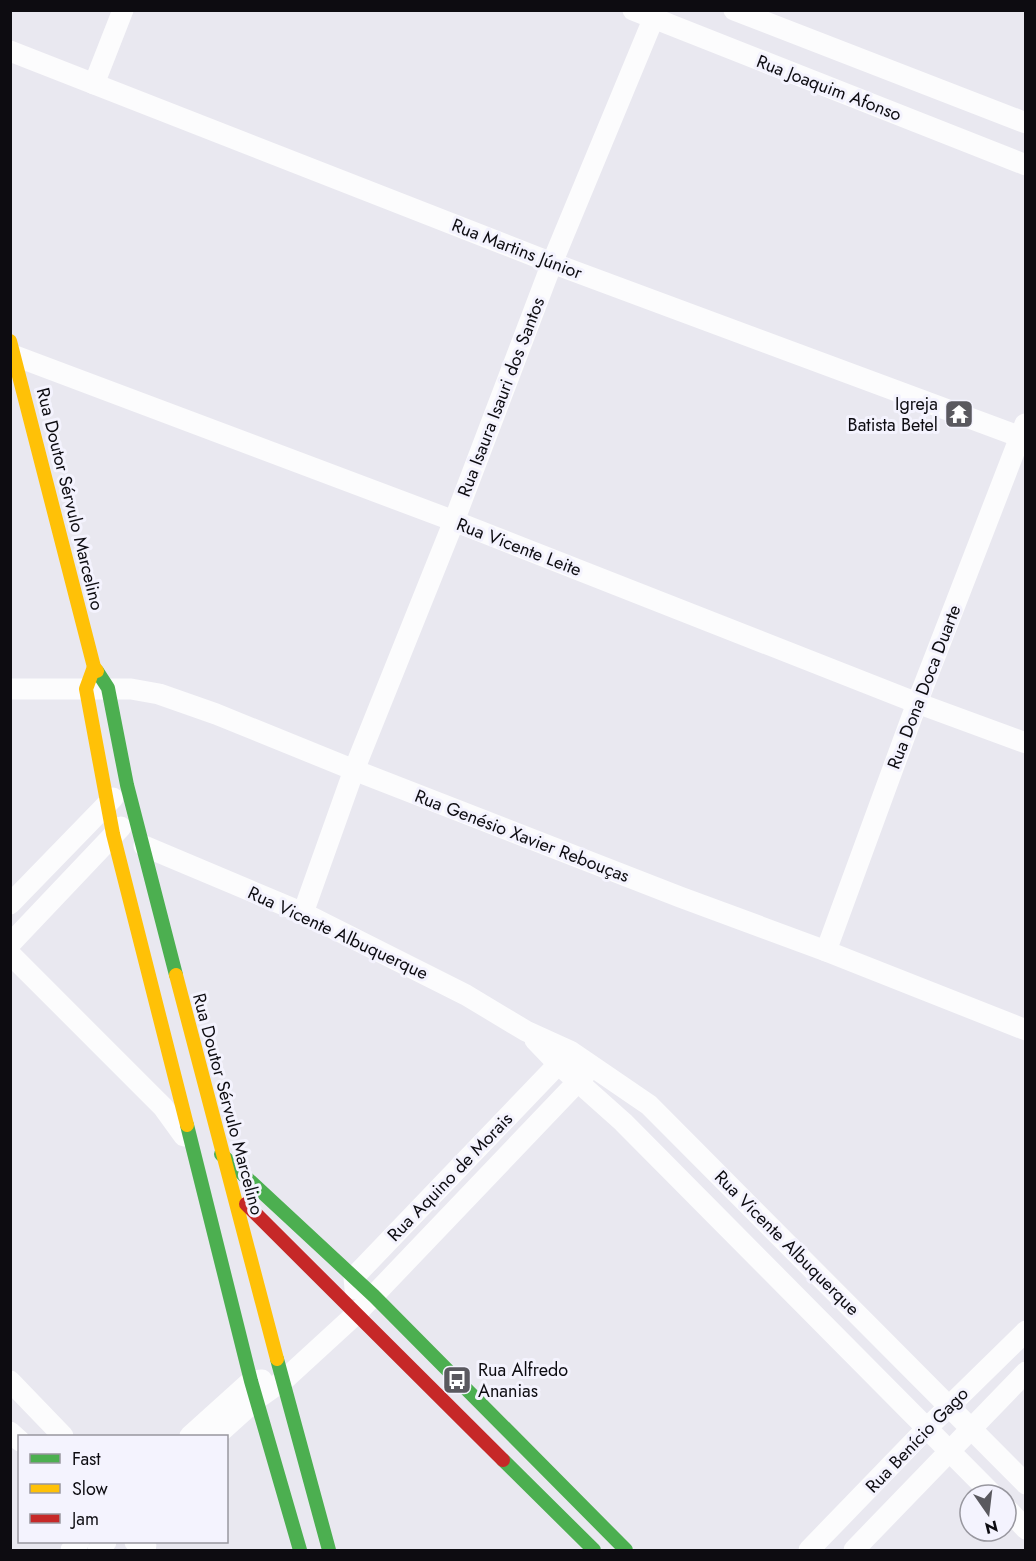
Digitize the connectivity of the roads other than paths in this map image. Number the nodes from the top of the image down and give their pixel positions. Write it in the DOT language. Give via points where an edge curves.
graph roads {
  1 [pos="123,10"];
  2 [pos="633,10"];
  3 [pos="734,10"];
  4 [pos="656,15"];
  5 [pos="10,51"];
  6 [pos="94,84"];
  7 [pos="1026,123"];
  8 [pos="1026,165"];
  9 [pos="552,263"];
  10 [pos="12,350"];
  11 [pos="1024,433"];
  12 [pos="454,521"];
  13 [pos="94,667"];
  14 [pos="10,688"];
  15 [pos="108,688"];
  16 [pos="86,689"];
  17 [pos="917,703"];
  18 [pos="1026,743"];
  19 [pos="354,770"];
  20 [pos="127,785"];
  21 [pos="106,805"];
  22 [pos="135,814"];
  23 [pos="113,834"];
  24 [pos="144,846"];
  25 [pos="10,904"];
  26 [pos="303,913"];
  27 [pos="10,944"];
  28 [pos="826,951"];
  29 [pos="10,954"];
  30 [pos="1026,1030"];
  31 [pos="564,1057"];
  32 [pos="593,1065"];
  33 [pos="579,1081"];
  34 [pos="163,1107"];
  35 [pos="186,1117"];
  36 [pos="194,1149"];
  37 [pos="222,1155"];
  38 [pos="729,1186"];
  39 [pos="231,1189"];
  40 [pos="706,1207"];
  41 [pos="354,1277"];
  42 [pos="374,1296"];
  43 [pos="356,1314"];
  44 [pos="1026,1331"];
  45 [pos="1026,1372"];
  46 [pos="284,1380"];
  47 [pos="10,1381"];
  48 [pos="254,1390"];
  49 [pos="949,1406"];
  50 [pos="927,1428"];
  51 [pos="972,1429"];
  52 [pos="61,1435"];
  53 [pos="193,1435"];
  54 [pos="218,1435"];
  55 [pos="950,1451"];
  56 [pos="981,1483"];
  57 [pos="1026,1484"];
  58 [pos="300,1551"];
  59 [pos="329,1551"];
  60 [pos="594,1551"];
  61 [pos="626,1551"];
  62 [pos="809,1551"];
  63 [pos="854,1551"];
  1 -- 6 [label="street"];
  2 -- 4 [label="street, Rua Joaquim Afonso"];
  3 -- 7 [label="street"];
  4 -- 8 [label="street, Rua Joaquim Afonso"];
  4 -- 9 [label="street, Rua Isaura Isauri dos Santos"];
  5 -- 6 [label="street, Rua Martins Júnior"];
  6 -- 9 [label="street, Rua Martins Júnior"];
  9 -- 11 [label="street, Rua Martins Júnior"];
  9 -- 12 [label="street, Rua Isaura Isauri dos Santos"];
  10 -- 12 [label="street, Rua Vicente Leite"];
  10 -- 13 [label="main road, Rua Doutor Sérvulo Marcelino"];
  11 -- 17 [label="street, Rua Dona Doca Duarte"];
  12 -- 17 [label="street, Rua Vicente Leite"];
  12 -- 19 [label="street, Rua Isaura Isauri dos Santos"];
  13 -- 15 [label="main road, Rua Doutor Sérvulo Marcelino"];
  13 -- 16 [label="main road"];
  14 -- 16 [label="street, Rua Genésio Xavier Rebouças"];
  15 -- 16 [label="street, Rua Genésio Xavier Rebouças"];
  15 -- 19 [label="street, Rua Genésio Xavier Rebouças" via="159,694"];
  15 -- 20 [label="main road, Rua Doutor Sérvulo Marcelino"];
  16 -- 21 [label="main road"];
  17 -- 18 [label="street, Rua Vicente Leite"];
  17 -- 28 [label="street, Rua Dona Doca Duarte"];
  19 -- 26 [label="street, Rua Isaura Isauri dos Santos"];
  19 -- 28 [label="street, Rua Genésio Xavier Rebouças"];
  20 -- 21 [label="street"];
  20 -- 22 [label="main road, Rua Doutor Sérvulo Marcelino"];
  21 -- 23 [label="main road"];
  21 -- 25 [label="street"];
  22 -- 23 [label="street"];
  22 -- 24 [label="main road, Rua Doutor Sérvulo Marcelino"];
  23 -- 27 [label="street"];
  23 -- 35 [label="main road"];
  24 -- 26 [label="street, Rua Vicente Albuquerque"];
  24 -- 37 [label="main road, Rua Doutor Sérvulo Marcelino"];
  26 -- 31 [label="street, Rua Vicente Albuquerque" via="465,995"];
  28 -- 30 [label="street, Rua Genésio Xavier Rebouças"];
  29 -- 34 [label="street"];
  31 -- 32 [label="street, Rua Vicente Albuquerque"];
  31 -- 33 [label="street, Rua Vicente Albuquerque"];
  31 -- 41 [label="street, Rua Aquino de Morais"];
  32 -- 33 [label="street, Rua Aquino de Morais"];
  32 -- 38 [label="street, Rua Vicente Albuquerque" via="649,1104"];
  33 -- 40 [label="street, Rua Vicente Albuquerque"];
  33 -- 42 [label="street, Rua Aquino de Morais"];
  34 -- 35 [label="street"];
  34 -- 36 [label="street"];
  35 -- 36 [label="main road"];
  35 -- 37 [label="main road"];
  36 -- 39 [label="main road"];
  36 -- 48 [label="main road"];
  37 -- 39 [label="main road, Rua Doutor Sérvulo Marcelino"];
  37 -- 41 [label="main road"];
  38 -- 40 [label="street"];
  38 -- 49 [label="street, Rua Vicente Albuquerque"];
  39 -- 43 [label="main road"];
  39 -- 46 [label="main road, Rua Doutor Sérvulo Marcelino"];
  40 -- 50 [label="street, Rua Vicente Albuquerque"];
  41 -- 42 [label="main road"];
  41 -- 43 [label="street"];
  42 -- 43 [label="street, Rua Aquino de Morais"];
  42 -- 61 [label="main road"];
  43 -- 46 [label="street, Rua Aquino de Morais"];
  43 -- 60 [label="main road"];
  44 -- 49 [label="street, Rua Benício Gago"];
  45 -- 51 [label="street, Rua Benício Gago"];
  46 -- 48 [label="street"];
  46 -- 59 [label="main road, Rua Doutor Sérvulo Marcelino"];
  47 -- 52 [label="street"];
  48 -- 53 [label="street"];
  48 -- 54 [label="street"];
  48 -- 58 [label="main road"];
  49 -- 50 [label="street, Rua Benício Gago"];
  49 -- 51 [label="street, Rua Vicente Albuquerque"];
  50 -- 55 [label="street, Rua Vicente Albuquerque"];
  50 -- 62 [label="street, Rua Benício Gago"];
  51 -- 55 [label="street, Rua Benício Gago"];
  51 -- 57 [label="street, Rua Vicente Albuquerque"];
  55 -- 56 [label="street, Rua Vicente Albuquerque"];
  55 -- 63 [label="street, Rua Benício Gago"];
}
